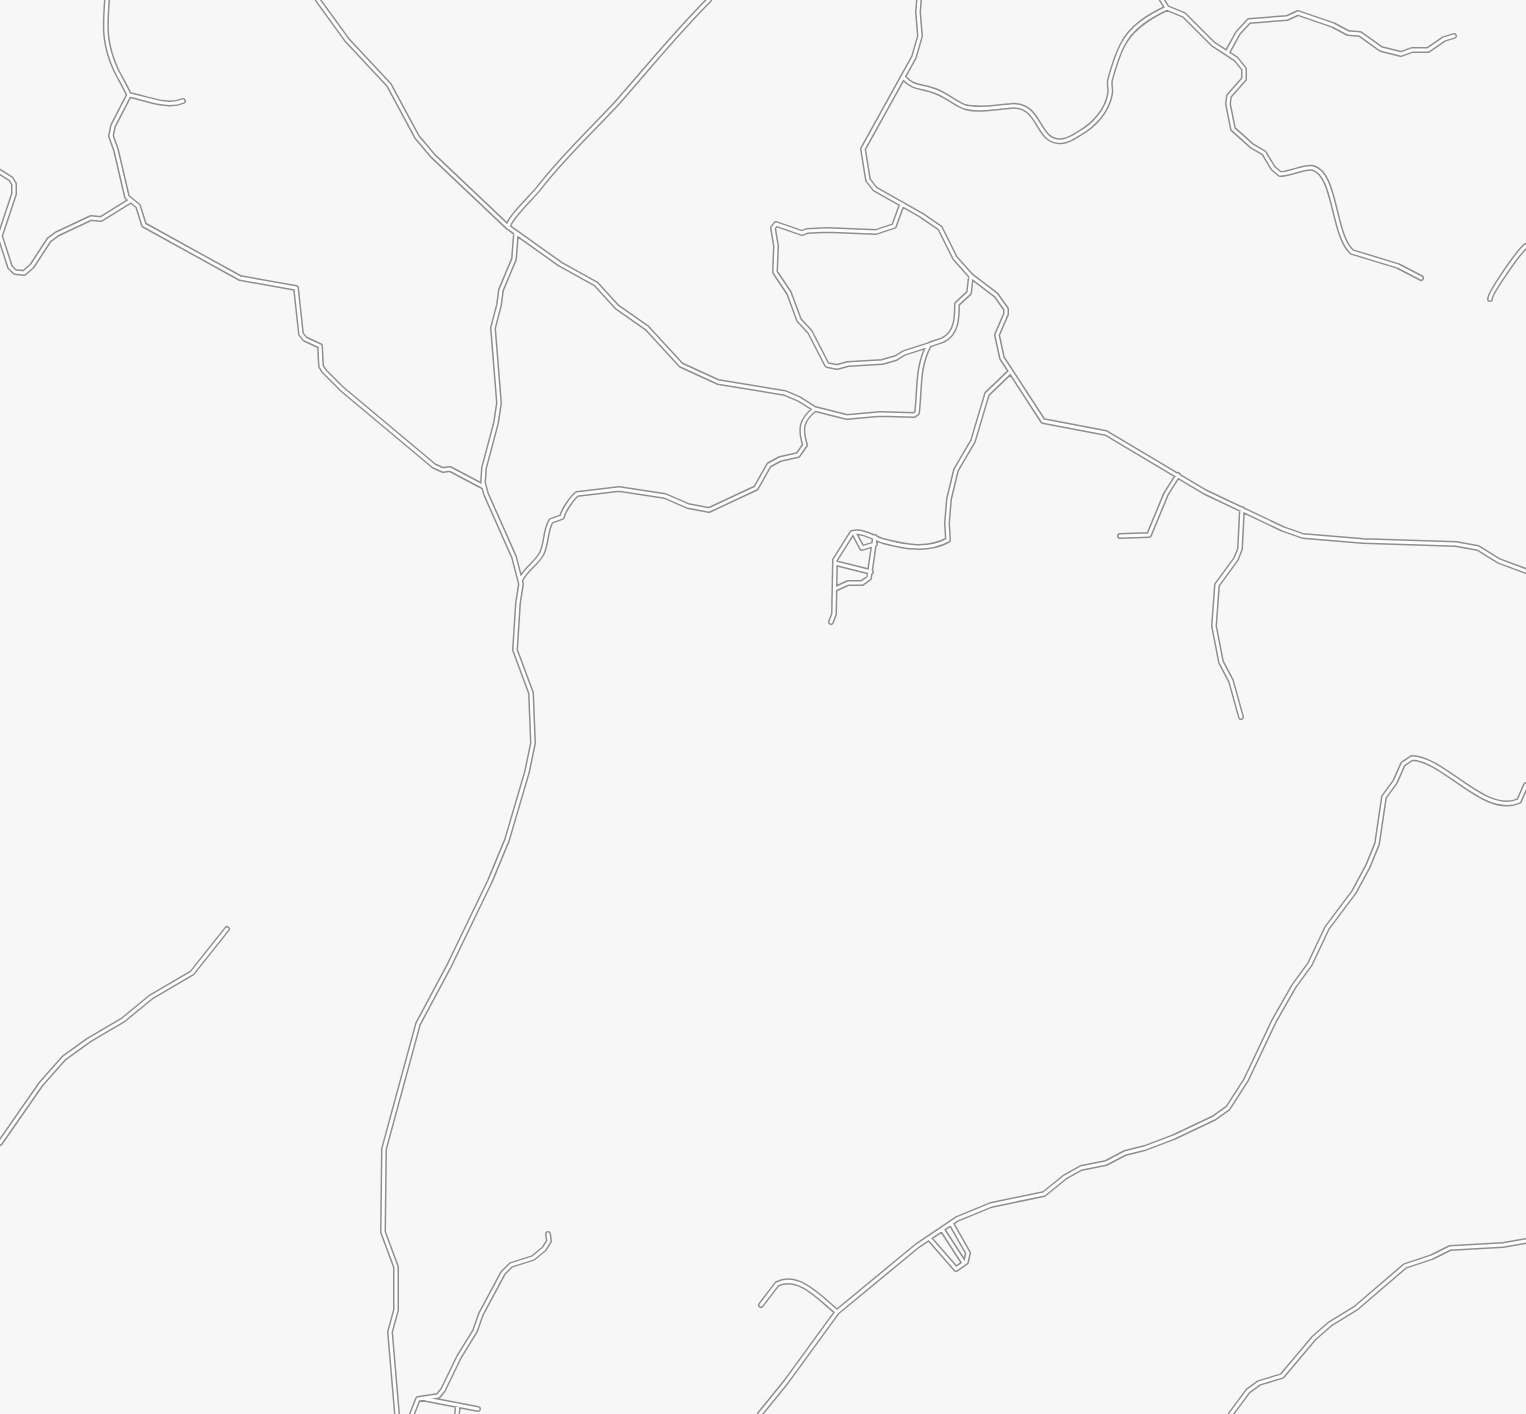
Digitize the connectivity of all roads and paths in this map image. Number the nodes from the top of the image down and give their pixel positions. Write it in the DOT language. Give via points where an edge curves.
graph roads {
  1 [pos="107,0"];
  2 [pos="318,0"];
  3 [pos="709,0"];
  4 [pos="919,0"];
  5 [pos="1162,0"];
  6 [pos="1167,8"];
  7 [pos="1454,36"];
  8 [pos="1227,53"];
  9 [pos="904,78"];
  10 [pos="129,95"];
  11 [pos="183,101"];
  12 [pos="0,172"];
  13 [pos="130,201"];
  14 [pos="902,204"];
  15 [pos="508,227"];
  16 [pos="516,233"];
  17 [pos="1526,246"];
  18 [pos="971,276"];
  19 [pos="1421,278"];
  20 [pos="1490,299"];
  21 [pos="929,345"];
  22 [pos="1010,372"];
  23 [pos="815,409"];
  24 [pos="1178,474"];
  25 [pos="484,487"];
  26 [pos="1242,509"];
  27 [pos="854,532"];
  28 [pos="1120,536"];
  29 [pos="875,537"];
  30 [pos="875,544"];
  31 [pos="835,563"];
  32 [pos="1526,571"];
  33 [pos="871,572"];
  34 [pos="520,580"];
  35 [pos="834,589"];
  36 [pos="831,622"];
  37 [pos="1241,717"];
  38 [pos="1526,785"];
  39 [pos="227,929"];
  40 [pos="0,1143"];
  41 [pos="951,1223"];
  42 [pos="942,1230"];
  43 [pos="548,1234"];
  44 [pos="929,1238"];
  45 [pos="1526,1241"];
  46 [pos="964,1263"];
  47 [pos="761,1305"];
  48 [pos="837,1312"];
  49 [pos="422,1398"];
  50 [pos="458,1405"];
  51 [pos="478,1409"];
  52 [pos="397,1414"];
  53 [pos="412,1414"];
  54 [pos="457,1414"];
  55 [pos="760,1414"];
  56 [pos="1230,1414"];
  1 -- 10 [label="street" via="107,42"];
  2 -- 15 [label="street" via="347,40 389,85 422,145"];
  3 -- 15 [label="street" via="555,168"];
  4 -- 9 [label="street" via="919,41"];
  5 -- 6 [label="street"];
  6 -- 8 [label="street" via="1180,13"];
  6 -- 9 [label="street" via="1141,23 1124,42 1104,109 1093,125 1066,140 1048,137 1036,118 1021,107 966,107 932,90 915,87"];
  7 -- 8 [label="street" via="1428,50 1401,54 1381,49 1360,34 1298,13 1287,18 1249,21"];
  8 -- 19 [label="street" via="1242,65 1245,74 1229,96 1233,129 1264,153 1280,174 1307,168 1318,171 1326,182 1348,249 1387,261"];
  9 -- 14 [label="street" via="863,151 869,184"];
  10 -- 11 [label="street" via="170,105"];
  10 -- 13 [label="street" via="111,136"];
  12 -- 13 [label="street" via="14,184 0,236 15,272 24,273 32,266 57,234 91,218 101,219"];
  13 -- 25 [label="street" via="138,206 146,226 240,278 296,288 301,334 321,346 324,371 434,466 450,469"];
  14 -- 18 [label="street" via="940,228 951,252"];
  14 -- 21 [label="street" via="894,226 878,232 800,233 774,225 774,270 794,303 799,320 829,366 882,362"];
  15 -- 16 [label="street"];
  16 -- 23 [label="street" via="596,284 618,308 647,328 681,365 718,382 785,393"];
  16 -- 25 [label="street" via="514,259 501,290 493,328 498,411 484,468"];
  17 -- 20 [label="street" via="1491,292"];
  18 -- 21 [label="street" via="969,293 956,305 954,327 945,339"];
  18 -- 22 [label="street" via="993,291 1006,309 997,339"];
  21 -- 23 [label="street" via="921,362 915,414 850,418"];
  22 -- 24 [label="street" via="1043,421 1106,433"];
  22 -- 29 [label="street" via="989,392 973,441 956,470 949,499 948,540 923,548"];
  23 -- 34 [label="street" via="803,426 805,445 800,453 766,468 756,488 709,510 665,496 619,489 577,494 563,510 563,516 549,524 541,554"];
  24 -- 26 [label="street"];
  24 -- 28 [label="street" via="1149,535"];
  25 -- 34 [label="street"];
  26 -- 32 [label="street" via="1303,536 1456,544 1478,548"];
  26 -- 37 [label="street" via="1240,549 1217,585 1214,626 1221,662"];
  27 -- 29 [label="street"];
  27 -- 30 [label="street" via="862,548"];
  27 -- 31 [label="street"];
  29 -- 30 [label="street"];
  30 -- 33 [label="street"];
  31 -- 33 [label="street"];
  31 -- 35 [label="street"];
  33 -- 35 [label="street" via="863,582"];
  34 -- 52 [label="street" via="515,650 531,693 533,724 527,772 511,829 490,881 418,1024 384,1149 384,1237 396,1267 396,1310 390,1332"];
  35 -- 36 [label="street"];
  38 -- 41 [label="street" via="1519,801 1502,802 1467,789 1449,773 1426,761 1408,759 1384,797 1377,844 1368,866 1327,928 1228,1108 1173,1137 1106,1163 1081,1167 1044,1194 991,1204"];
  39 -- 40 [label="street" via="192,973 145,1000 123,1020 64,1058"];
  41 -- 42 [label="street"];
  41 -- 46 [label="street" via="966,1248 968,1256"];
  42 -- 44 [label="street"];
  42 -- 46 [label="street"];
  43 -- 49 [label="street" via="544,1249 503,1273 441,1393"];
  44 -- 46 [label="street" via="955,1269"];
  44 -- 48 [label="street"];
  45 -- 56 [label="street" via="1450,1248 1405,1266 1314,1338 1282,1376 1248,1391"];
  47 -- 48 [label="street" via="777,1284 793,1281"];
  48 -- 55 [label="street"];
  49 -- 50 [label="street"];
  49 -- 53 [label="street" via="417,1400"];
  50 -- 51 [label="street"];
  50 -- 54 [label="street"];
}
